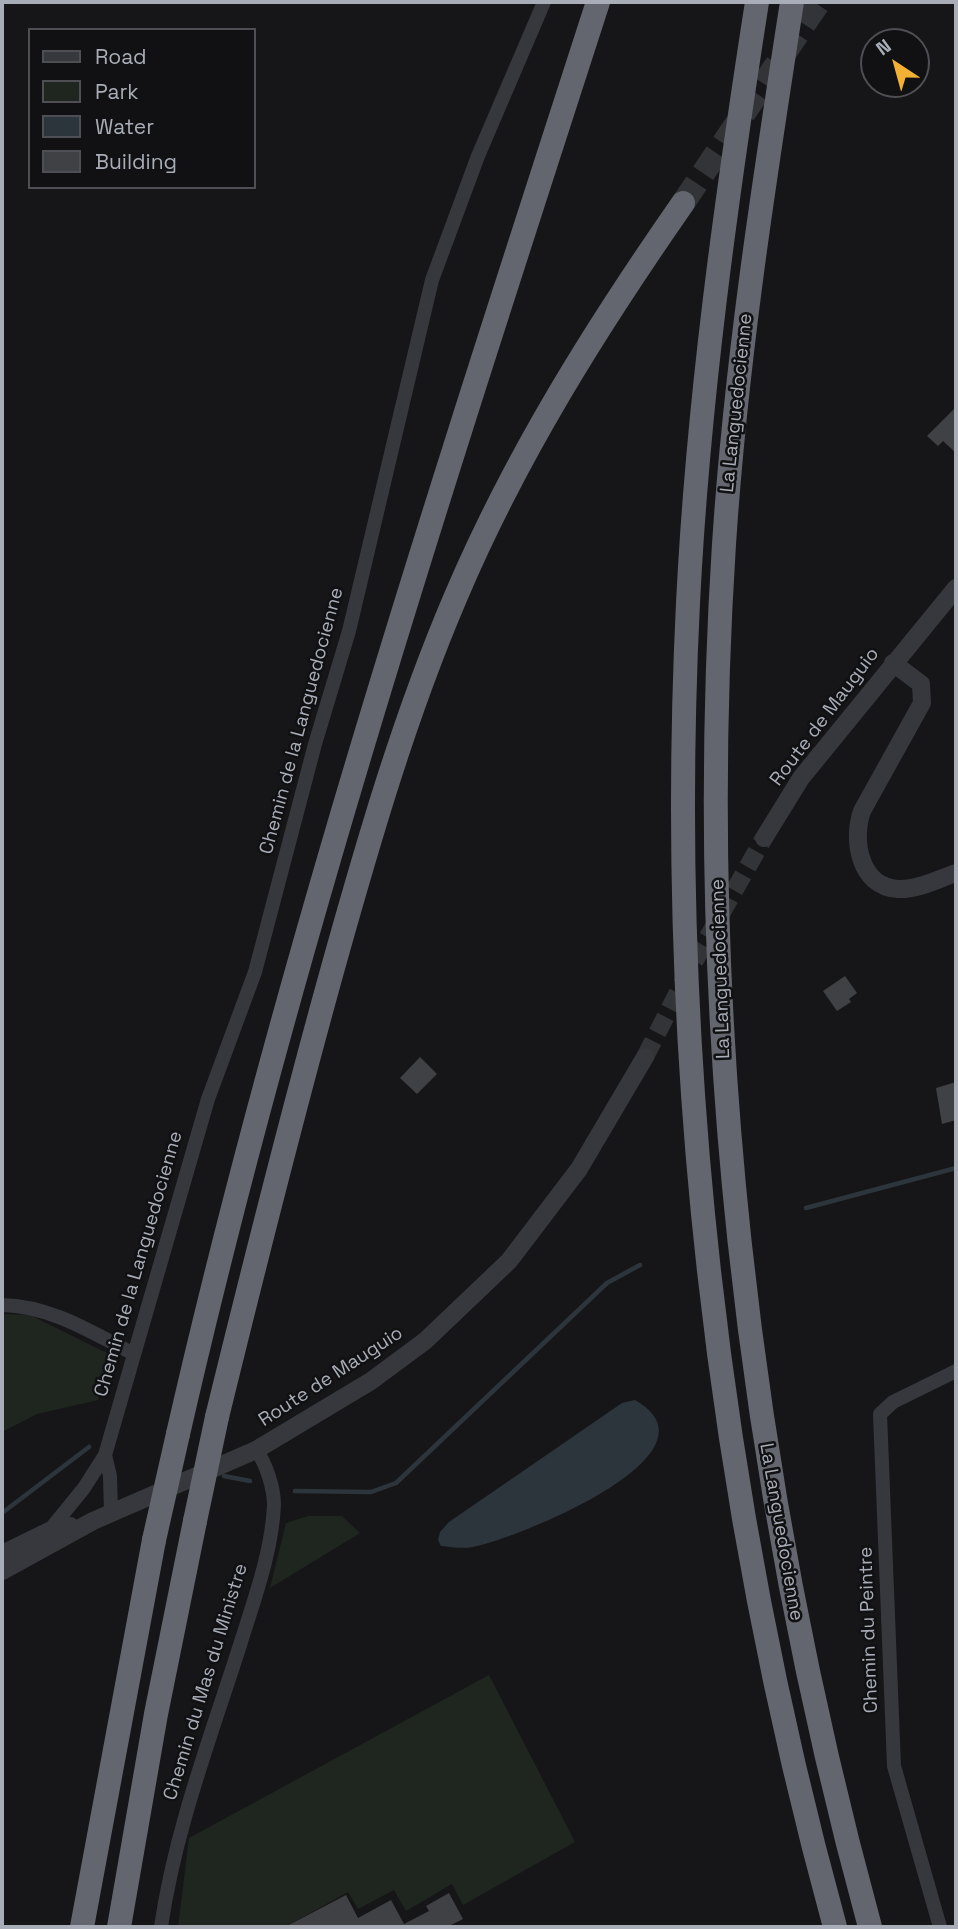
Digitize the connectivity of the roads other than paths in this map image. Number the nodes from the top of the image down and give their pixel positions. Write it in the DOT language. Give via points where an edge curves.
graph roads {
  1 [pos="544,2"];
  2 [pos="598,2"];
  3 [pos="757,2"];
  4 [pos="792,2"];
  5 [pos="683,203"];
  6 [pos="956,588"];
  7 [pos="893,663"];
  8 [pos="764,838"];
  9 [pos="956,873"];
  10 [pos="645,1057"];
  11 [pos="2,1305"];
  12 [pos="134,1354"];
  13 [pos="956,1371"];
  14 [pos="256,1450"];
  15 [pos="105,1455"];
  16 [pos="111,1513"];
  17 [pos="93,1521"];
  18 [pos="49,1531"];
  19 [pos="2,1554"];
  20 [pos="2,1571"];
  21 [pos="82,1927"];
  22 [pos="119,1927"];
  23 [pos="161,1927"];
  24 [pos="835,1927"];
  25 [pos="870,1927"];
  26 [pos="940,1927"];
  1 -- 12 [label="street, Chemin de la Languedocienne" via="478,156 432,280 349,631 255,972 208,1099"];
  2 -- 21 [label="highway, bridge" via="410,588 318,890 239,1174 154,1540"];
  3 -- 24 [label="highway, La Languedocienne" via="718,262 693,521 683,745 688,1019 709,1277 737,1476 778,1694"];
  4 -- 25 [label="highway, La Languedocienne" via="749,282 724,543 716,827 722,1016 742,1266 777,1514 809,1681"];
  5 -- 22 [label="highway, bridge" via="541,423 484,535 394,758 278,1170 217,1417 156,1714"];
  6 -- 7 [label="street, Route de Mauguio"];
  7 -- 8 [label="street, Route de Mauguio" via="802,778"];
  7 -- 9 [label="street" via="921,684 922,703 862,811 857,850 876,880 895,889"];
  10 -- 14 [label="street, Route de Mauguio" via="579,1169 509,1261 425,1341 371,1381"];
  11 -- 12 [label="street" via="51,1312"];
  12 -- 15 [label="street, Chemin de la Languedocienne"];
  13 -- 26 [label="street, Chemin du Peintre" via="893,1402 880,1414 894,1766"];
  14 -- 16 [label="street, Route de Mauguio"];
  14 -- 23 [label="street, Chemin du Mas du Ministre" via="274,1503 262,1574 193,1785 168,1875"];
  15 -- 16 [label="street, Chemin de la Languedocienne"];
  15 -- 18 [label="street, Chemin de la Languedocienne"];
  16 -- 17 [label="street, Route de Mauguio"];
  17 -- 18 [label="street"];
  17 -- 20 [label="street"];
  18 -- 19 [label="street"];
}
